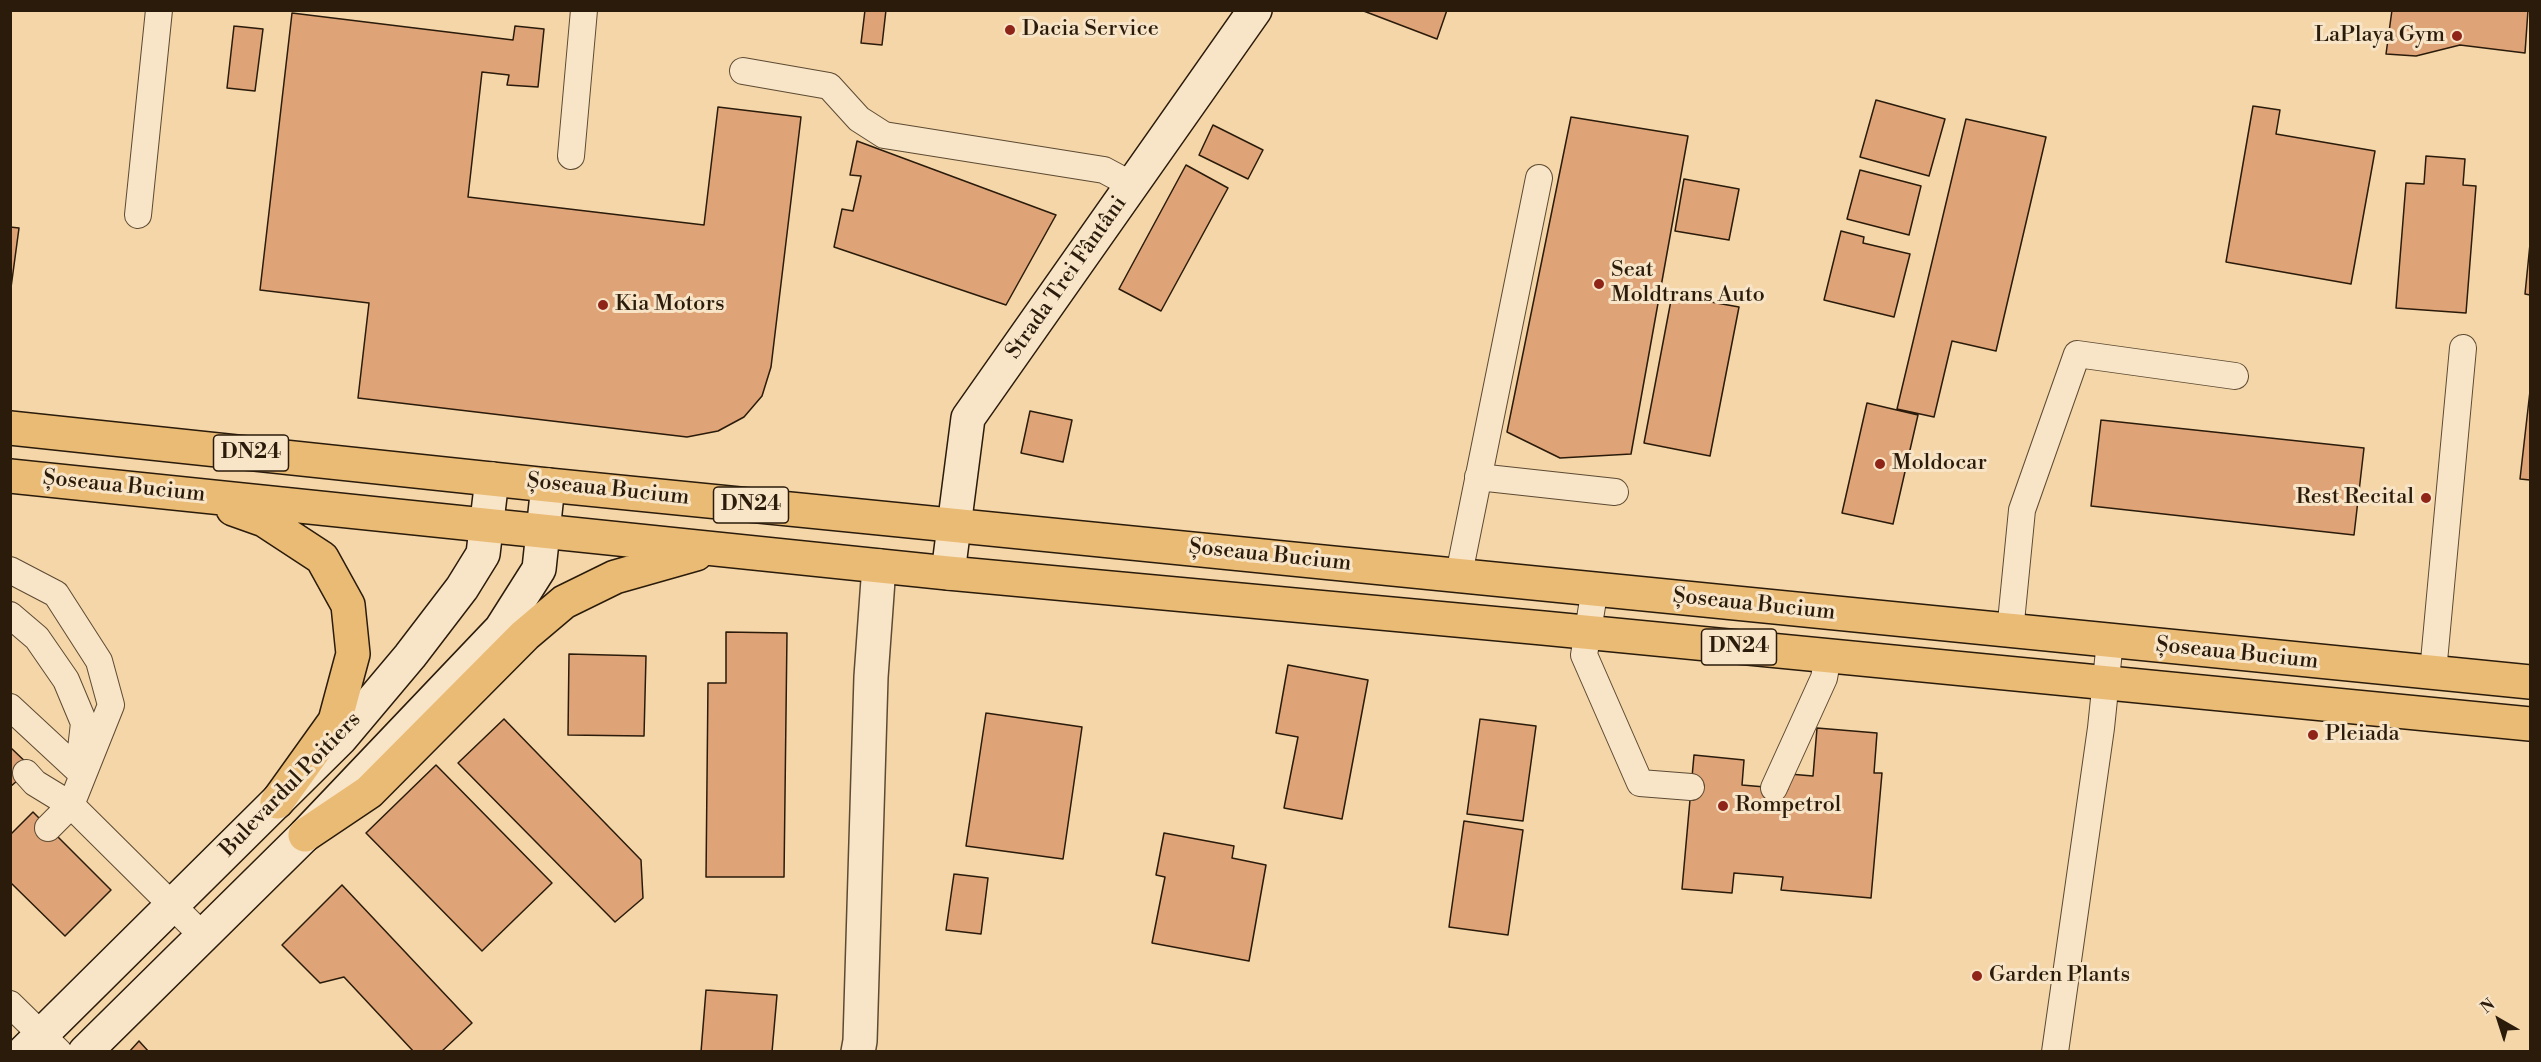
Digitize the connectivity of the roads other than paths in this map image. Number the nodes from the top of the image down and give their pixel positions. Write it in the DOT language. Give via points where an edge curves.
graph roads {
  1 [pos="159,10"];
  2 [pos="584,10"];
  3 [pos="1255,10"];
  4 [pos="743,71"];
  5 [pos="570,156"];
  6 [pos="1539,178"];
  7 [pos="1132,185"];
  8 [pos="138,214"];
  9 [pos="2463,348"];
  10 [pos="2235,376"];
  11 [pos="10,428"];
  12 [pos="10,476"];
  13 [pos="1478,477"];
  14 [pos="492,479"];
  15 [pos="548,485"];
  16 [pos="1615,492"];
  17 [pos="192,494"];
  18 [pos="487,525"];
  19 [pos="954,525"];
  20 [pos="543,531"];
  21 [pos="717,549"];
  22 [pos="879,566"];
  23 [pos="10,570"];
  24 [pos="948,573"];
  25 [pos="1459,574"];
  26 [pos="1595,588"];
  27 [pos="10,615"];
  28 [pos="1588,632"];
  29 [pos="2010,632"];
  30 [pos="2110,641"];
  31 [pos="1828,656"];
  32 [pos="2433,672"];
  33 [pos="2530,682"];
  34 [pos="2106,684"];
  35 [pos="10,707"];
  36 [pos="2530,724"];
  37 [pos="26,773"];
  38 [pos="1691,787"];
  39 [pos="76,788"];
  40 [pos="1774,788"];
  41 [pos="277,802"];
  42 [pos="48,828"];
  43 [pos="305,835"];
  44 [pos="172,905"];
  45 [pos="202,935"];
  46 [pos="10,1005"];
  47 [pos="41,1046"];
  48 [pos="85,1052"];
  49 [pos="858,1052"];
  50 [pos="2055,1052"];
  1 -- 8 [label="lane"];
  2 -- 5 [label="lane"];
  3 -- 7 [label="main road, Strada Trei Fântâni"];
  4 -- 7 [label="lane" via="829,86 859,119 884,135 1104,170"];
  6 -- 13 [label="lane"];
  7 -- 19 [label="main road, Strada Trei Fântâni" via="968,418"];
  9 -- 32 [label="lane"];
  10 -- 29 [label="lane" via="2076,354 2022,510"];
  11 -- 14 [label="main road, Șoseaua Bucium / DN24"];
  12 -- 17 [label="main road, Șoseaua Bucium / DN24"];
  13 -- 16 [label="lane"];
  13 -- 25 [label="lane"];
  14 -- 15 [label="main road, Șoseaua Bucium / DN24"];
  14 -- 18 [label="main road, Bulevardul Poitiers"];
  15 -- 19 [label="main road, Șoseaua Bucium / DN24"];
  15 -- 20 [label="main road, Bulevardul Poitiers"];
  17 -- 18 [label="main road, Șoseaua Bucium / DN24"];
  17 -- 41 [label="main road" via="264,520 322,558 348,605 353,654 335,722"];
  18 -- 20 [label="main road, Șoseaua Bucium / DN24"];
  18 -- 41 [label="main road, Bulevardul Poitiers" via="483,554 456,597 341,738"];
  19 -- 24 [label="main road, Strada Trei Fântâni"];
  19 -- 25 [label="main road, Șoseaua Bucium / DN24"];
  20 -- 21 [label="main road, Șoseaua Bucium / DN24"];
  20 -- 43 [label="main road, Bulevardul Poitiers" via="539,568 501,629"];
  21 -- 22 [label="main road, Șoseaua Bucium / DN24"];
  21 -- 43 [label="main road" via="615,577 564,602 525,635 369,792"];
  22 -- 24 [label="main road, Șoseaua Bucium / DN24"];
  22 -- 49 [label="main road"];
  23 -- 39 [label="lane" via="56,594 99,661 111,705"];
  24 -- 28 [label="main road, Șoseaua Bucium / DN24"];
  25 -- 26 [label="main road, Șoseaua Bucium / DN24"];
  26 -- 28 [label="lane"];
  26 -- 29 [label="main road, Șoseaua Bucium / DN24"];
  27 -- 39 [label="lane" via="37,638 66,680 84,723"];
  28 -- 31 [label="main road, Șoseaua Bucium / DN24"];
  28 -- 38 [label="lane" via="1584,656 1640,783"];
  29 -- 30 [label="main road, Șoseaua Bucium / DN24"];
  30 -- 32 [label="main road, Șoseaua Bucium / DN24"];
  30 -- 34 [label="lane"];
  31 -- 34 [label="main road, Șoseaua Bucium / DN24"];
  31 -- 40 [label="lane" via="1824,678"];
  32 -- 33 [label="main road, Șoseaua Bucium / DN24"];
  34 -- 36 [label="main road, Șoseaua Bucium / DN24"];
  34 -- 50 [label="lane"];
  35 -- 39 [label="lane"];
  37 -- 39 [label="lane" via="35,783"];
  39 -- 42 [label="lane"];
  39 -- 44 [label="lane"];
  41 -- 44 [label="main road, Bulevardul Poitiers"];
  43 -- 45 [label="main road, Bulevardul Poitiers"];
  44 -- 45 [label="lane"];
  44 -- 47 [label="main road, Bulevardul Poitiers"];
  45 -- 48 [label="main road, Bulevardul Poitiers"];
  46 -- 47 [label="lane"];
}
